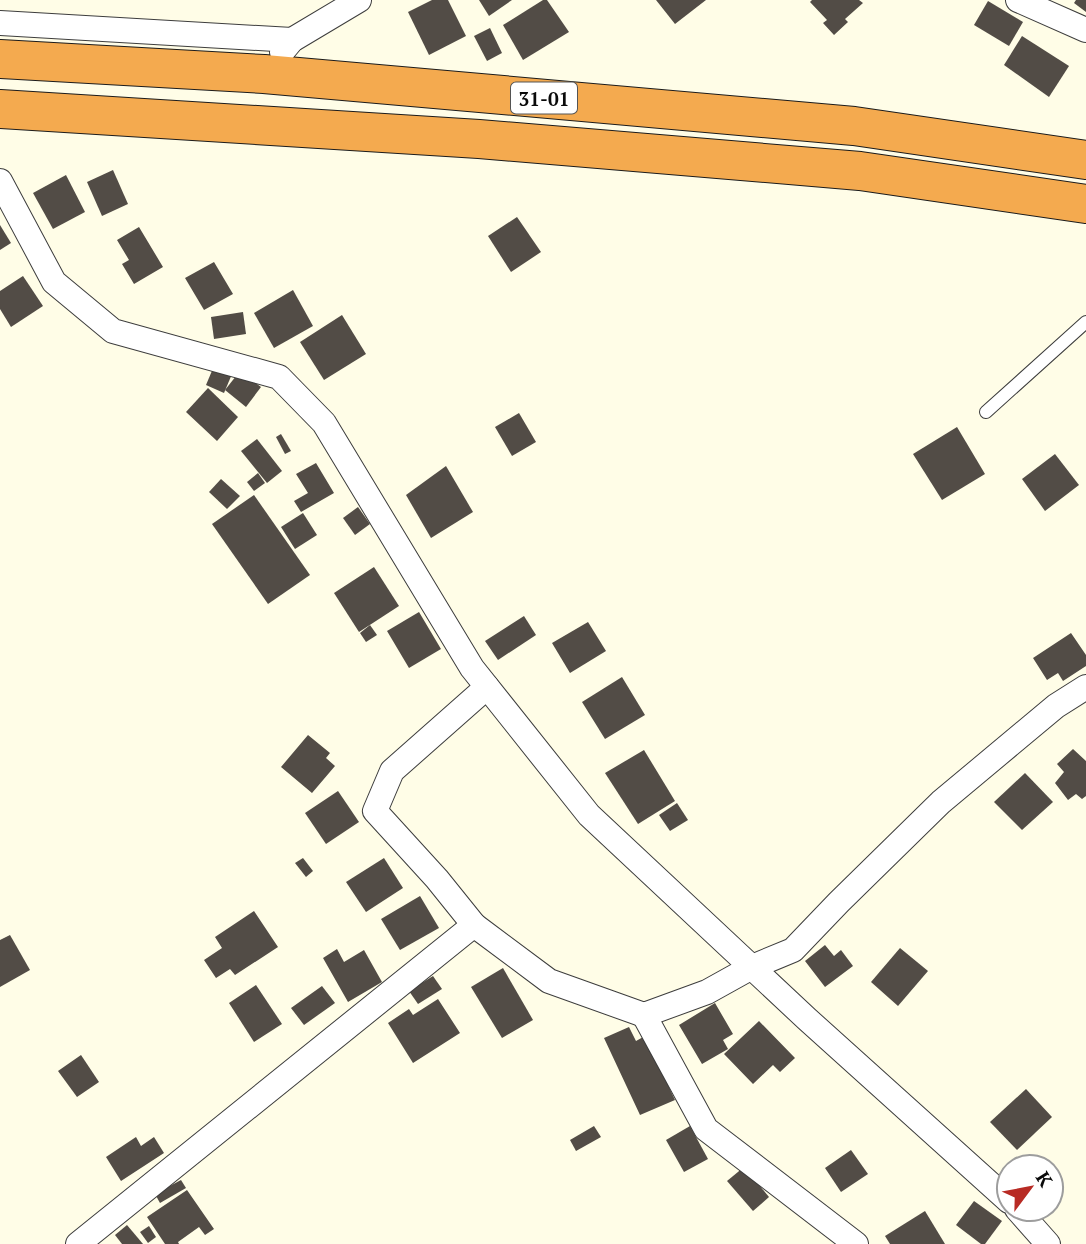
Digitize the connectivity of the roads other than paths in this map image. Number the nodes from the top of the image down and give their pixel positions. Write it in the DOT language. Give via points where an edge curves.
graph roads {
  1 [pos="359,0"];
  2 [pos="1018,0"];
  3 [pos="0,23"];
  4 [pos="1086,30"];
  5 [pos="292,40"];
  6 [pos="0,59"];
  7 [pos="264,74"];
  8 [pos="0,109"];
  9 [pos="1086,160"];
  10 [pos="0,181"];
  11 [pos="1086,204"];
  12 [pos="1086,322"];
  13 [pos="986,412"];
  14 [pos="487,687"];
  15 [pos="1086,687"];
  16 [pos="474,925"];
  17 [pos="752,967"];
  18 [pos="645,1015"];
  19 [pos="995,1187"];
  20 [pos="1029,1223"];
  21 [pos="78,1244"];
  22 [pos="856,1244"];
  23 [pos="1048,1244"];
  1 -- 5 [label="street"];
  2 -- 4 [label="street"];
  3 -- 5 [label="street"];
  5 -- 7 [label="street"];
  6 -- 7 [label="highway, 31-01"];
  7 -- 9 [label="highway, 31-01" via="854,125"];
  8 -- 11 [label="highway, 31-01" via="479,139 860,171"];
  10 -- 14 [label="street" via="54,282 113,331 279,376 324,423"];
  12 -- 13 [label="lane"];
  14 -- 16 [label="street" via="391,771 375,811"];
  14 -- 17 [label="street" via="589,815"];
  15 -- 17 [label="street" via="1056,706 941,802 793,950"];
  16 -- 18 [label="street" via="549,981"];
  16 -- 21 [label="street"];
  17 -- 18 [label="street" via="707,992"];
  17 -- 19 [label="street"];
  18 -- 22 [label="street" via="706,1129"];
  20 -- 23 [label="street"];
}
